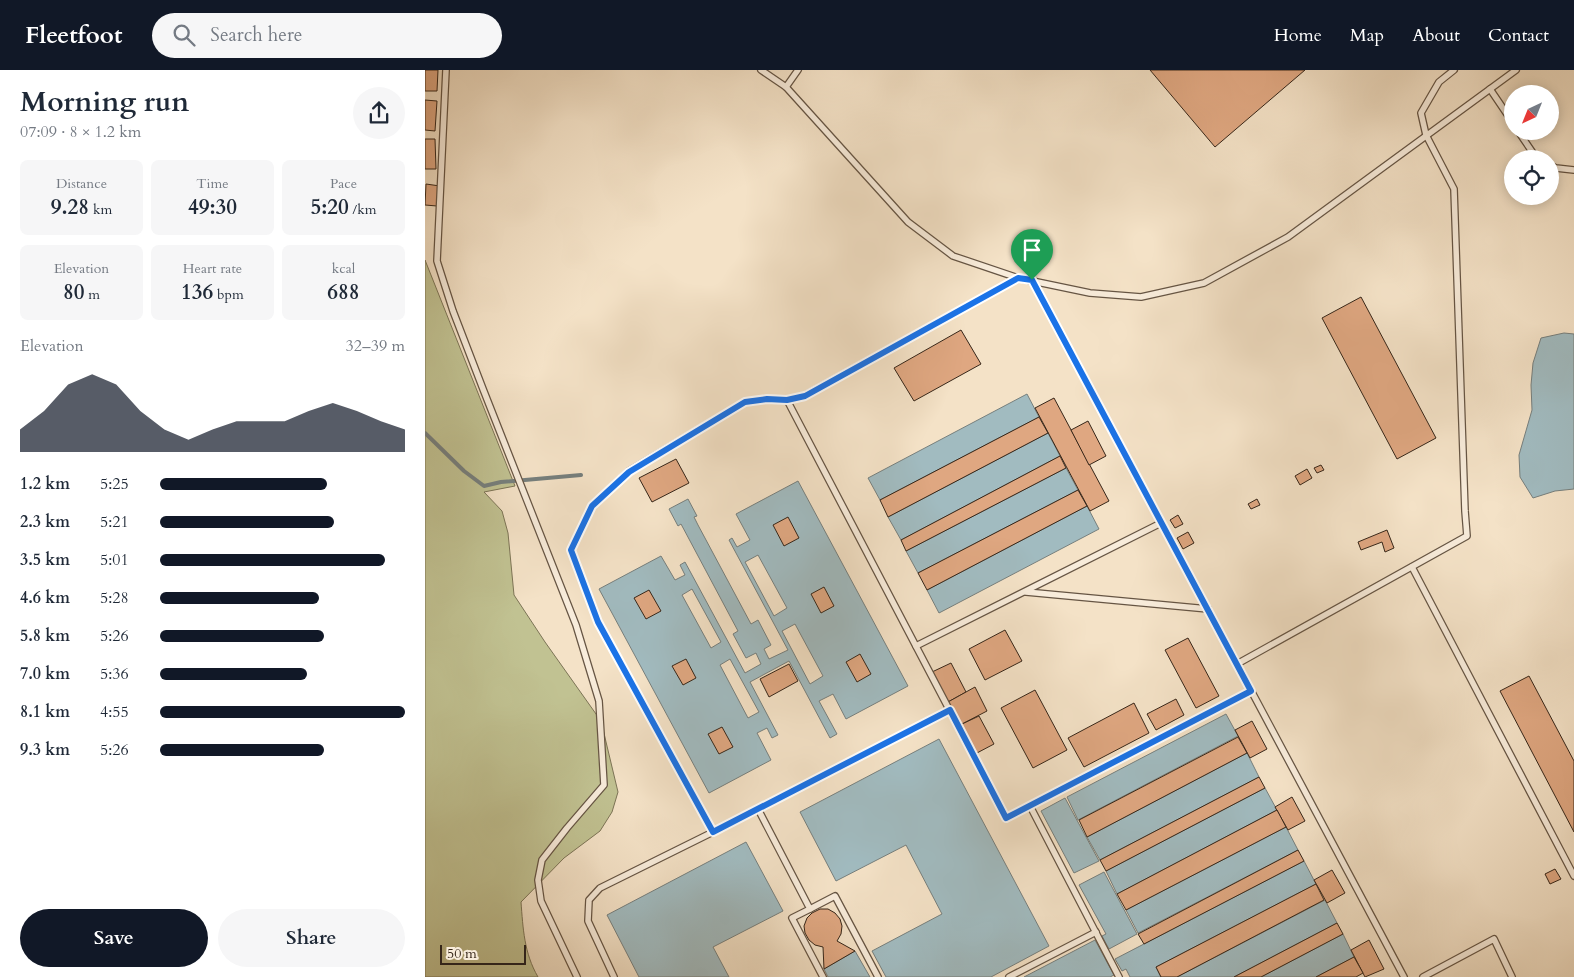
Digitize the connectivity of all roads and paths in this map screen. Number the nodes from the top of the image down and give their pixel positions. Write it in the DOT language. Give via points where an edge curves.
graph roads {
  1 [pos="446,70"];
  2 [pos="761,70"];
  3 [pos="798,70"];
  4 [pos="1454,70"];
  5 [pos="1516,70"];
  6 [pos="786,87"];
  7 [pos="1490,89"];
  8 [pos="1504,110"];
  9 [pos="1426,135"];
  10 [pos="1559,168"];
  11 [pos="1574,170"];
  12 [pos="1018,278"];
  13 [pos="1032,280"];
  14 [pos="787,400"];
  15 [pos="1161,523"];
  16 [pos="1412,567"];
  17 [pos="1024,592"];
  18 [pos="1208,609"];
  19 [pos="917,646"];
  20 [pos="1237,664"];
  21 [pos="1251,691"];
  22 [pos="950,710"];
  23 [pos="1029,806"];
  24 [pos="758,809"];
  25 [pos="713,832"];
  26 [pos="1574,876"];
  27 [pos="810,909"];
  28 [pos="1095,932"];
  29 [pos="577,977"];
  30 [pos="614,977"];
  31 [pos="823,977"];
  32 [pos="878,977"];
  33 [pos="1009,977"];
  34 [pos="1119,977"];
  35 [pos="1404,977"];
  36 [pos="1423,977"];
  37 [pos="1512,977"];
  1 -- 29 [label="lane" via="437,261 479,380 576,625 599,701 604,785 542,860 538,880 541,901"];
  2 -- 6 [label="lane"];
  3 -- 6 [label="lane"];
  4 -- 9 [label="lane" via="1439,82 1421,113"];
  5 -- 7 [label="lane"];
  6 -- 12 [label="lane" via="908,222 953,256"];
  7 -- 8 [label="lane"];
  7 -- 9 [label="lane"];
  9 -- 13 [label="lane" via="1288,237 1204,283 1141,297 1090,293"];
  9 -- 16 [label="lane" via="1454,190 1467,536"];
  10 -- 11 [label="lane"];
  12 -- 13 [label="lane"];
  12 -- 14 [label="lane" via="805,396"];
  13 -- 15 [label="lane"];
  14 -- 19 [label="lane"];
  14 -- 25 [label="lane" via="745,402 629,472 592,506 571,550 598,622"];
  15 -- 17 [label="lane"];
  15 -- 18 [label="lane"];
  16 -- 20 [label="lane"];
  16 -- 26 [label="lane"];
  17 -- 18 [label="lane"];
  17 -- 19 [label="lane"];
  18 -- 20 [label="lane"];
  19 -- 22 [label="lane"];
  20 -- 21 [label="lane"];
  21 -- 23 [label="lane"];
  21 -- 35 [label="lane"];
  22 -- 23 [label="lane" via="1006,818"];
  22 -- 24 [label="lane"];
  23 -- 28 [label="lane"];
  24 -- 25 [label="lane"];
  24 -- 27 [label="lane"];
  25 -- 30 [label="lane" via="600,888 589,900 588,921"];
  27 -- 31 [label="lane" via="793,918"];
  27 -- 32 [label="lane" via="835,896"];
  28 -- 33 [label="lane"];
  28 -- 34 [label="lane"];
  36 -- 37 [label="lane" via="1494,939"];
}
